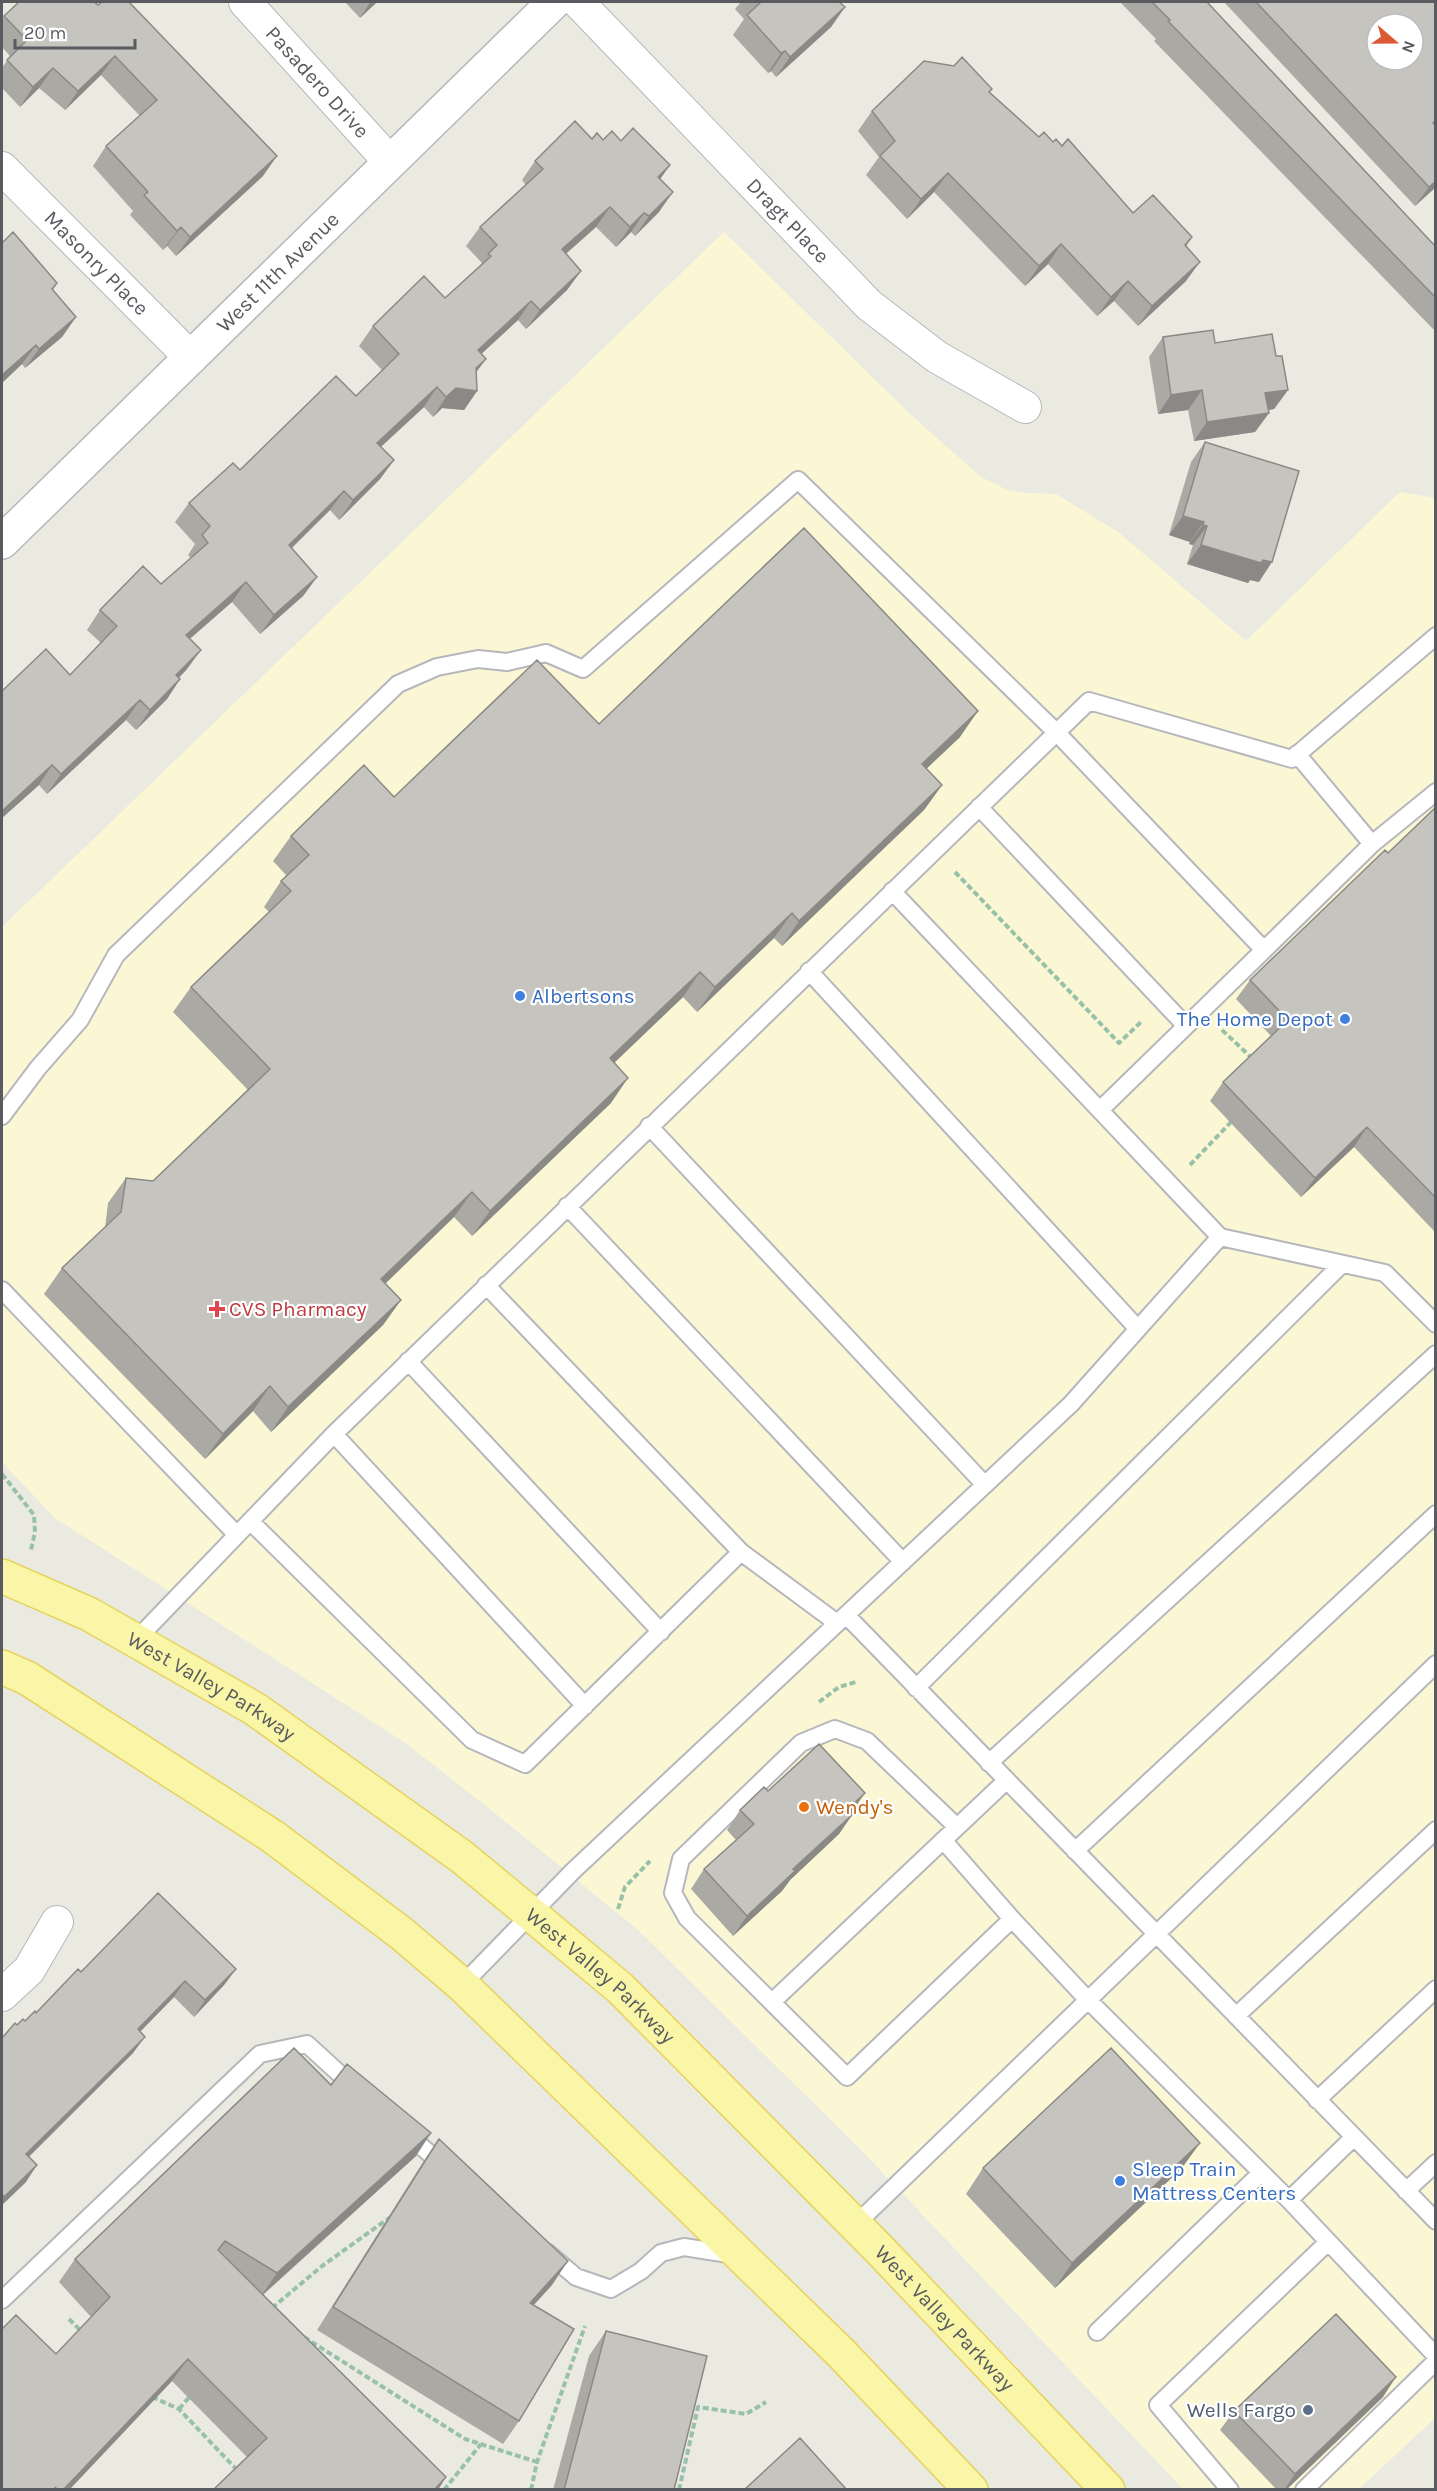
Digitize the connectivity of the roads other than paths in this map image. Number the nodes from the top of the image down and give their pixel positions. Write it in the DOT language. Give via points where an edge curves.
graph roads {
  1 [pos="244,2"];
  2 [pos="554,2"];
  3 [pos="578,2"];
  4 [pos="390,162"];
  5 [pos="2,168"];
  6 [pos="191,358"];
  7 [pos="1024,407"];
  8 [pos="2,542"];
  9 [pos="1436,636"];
  10 [pos="1057,733"];
  11 [pos="1297,754"];
  12 [pos="1436,792"];
  13 [pos="979,807"];
  14 [pos="1372,844"];
  15 [pos="892,891"];
  16 [pos="1264,950"];
  17 [pos="808,971"];
  18 [pos="1186,1026"];
  19 [pos="1100,1110"];
  20 [pos="2,1116"];
  21 [pos="649,1126"];
  22 [pos="567,1206"];
  23 [pos="1221,1238"];
  24 [pos="1342,1264"];
  25 [pos="486,1285"];
  26 [pos="2,1290"];
  27 [pos="1436,1324"];
  28 [pos="1138,1329"];
  29 [pos="1436,1354"];
  30 [pos="408,1361"];
  31 [pos="334,1434"];
  32 [pos="985,1485"];
  33 [pos="1436,1514"];
  34 [pos="250,1521"];
  35 [pos="237,1535"];
  36 [pos="741,1552"];
  37 [pos="903,1562"];
  38 [pos="12,1581"];
  39 [pos="841,1619"];
  40 [pos="661,1632"];
  41 [pos="135,1641"];
  42 [pos="1436,1664"];
  43 [pos="2,1667"];
  44 [pos="916,1688"];
  45 [pos="585,1706"];
  46 [pos="989,1762"];
  47 [pos="1006,1780"];
  48 [pos="957,1827"];
  49 [pos="1436,1830"];
  50 [pos="943,1840"];
  51 [pos="1075,1851"];
  52 [pos="531,1914"];
  53 [pos="1012,1918"];
  54 [pos="57,1922"];
  55 [pos="1155,1934"];
  56 [pos="462,1984"];
  57 [pos="1436,1989"];
  58 [pos="2,1995"];
  59 [pos="1088,1999"];
  60 [pos="772,2002"];
  61 [pos="1236,2016"];
  62 [pos="365,2097"];
  63 [pos="1317,2100"];
  64 [pos="391,2119"];
  65 [pos="1354,2137"];
  66 [pos="1436,2163"];
  67 [pos="1261,2173"];
  68 [pos="459,2179"];
  69 [pos="1406,2191"];
  70 [pos="1289,2200"];
  71 [pos="1436,2221"];
  72 [pos="854,2226"];
  73 [pos="531,2239"];
  74 [pos="1328,2242"];
  75 [pos="739,2255"];
  76 [pos="2,2300"];
  77 [pos="1097,2332"];
  78 [pos="1436,2356"];
  79 [pos="1436,2361"];
  80 [pos="971,2490"];
  81 [pos="1108,2490"];
  82 [pos="1230,2490"];
  83 [pos="1304,2490"];
  1 -- 4 [label="street, Pasadero Drive"];
  2 -- 4 [label="street, West 11th Avenue"];
  3 -- 7 [label="street, Dragt Place" via="869,305 937,357"];
  4 -- 6 [label="street, West 11th Avenue"];
  5 -- 6 [label="street, Masonry Place"];
  6 -- 8 [label="street, West 11th Avenue"];
  9 -- 11 [label="lane"];
  10 -- 11 [label="lane" via="1089,701 1292,759"];
  10 -- 13 [label="lane"];
  10 -- 16 [label="lane"];
  10 -- 20 [label="lane" via="798,480 583,669 546,653 507,662 478,659 437,667 398,684 116,955 80,1020"];
  11 -- 14 [label="lane"];
  12 -- 14 [label="lane"];
  13 -- 15 [label="lane"];
  13 -- 18 [label="lane"];
  14 -- 16 [label="lane"];
  15 -- 17 [label="lane"];
  15 -- 19 [label="lane"];
  16 -- 18 [label="lane"];
  17 -- 21 [label="lane"];
  17 -- 28 [label="lane"];
  18 -- 19 [label="lane"];
  19 -- 23 [label="lane"];
  21 -- 22 [label="lane"];
  21 -- 32 [label="lane"];
  22 -- 25 [label="lane"];
  22 -- 37 [label="lane"];
  23 -- 24 [label="lane"];
  23 -- 28 [label="lane"];
  24 -- 27 [label="lane" via="1385,1273"];
  24 -- 44 [label="lane"];
  25 -- 30 [label="lane"];
  25 -- 36 [label="lane"];
  26 -- 35 [label="lane"];
  28 -- 32 [label="lane" via="1071,1404"];
  29 -- 46 [label="lane"];
  30 -- 31 [label="lane"];
  30 -- 40 [label="lane"];
  31 -- 34 [label="lane"];
  31 -- 45 [label="lane"];
  32 -- 37 [label="lane"];
  33 -- 51 [label="lane"];
  34 -- 35 [label="lane"];
  34 -- 45 [label="lane" via="472,1740 525,1764"];
  35 -- 41 [label="lane"];
  36 -- 39 [label="lane"];
  36 -- 40 [label="lane"];
  37 -- 39 [label="lane"];
  38 -- 41 [label="main road, West Valley Parkway" via="88,1614"];
  39 -- 44 [label="lane"];
  39 -- 52 [label="lane"];
  40 -- 45 [label="lane"];
  41 -- 52 [label="main road, West Valley Parkway" via="255,1710 462,1857"];
  42 -- 55 [label="lane"];
  43 -- 56 [label="main road" via="27,1678 272,1836"];
  44 -- 46 [label="lane"];
  46 -- 47 [label="lane"];
  47 -- 48 [label="lane"];
  47 -- 51 [label="lane"];
  48 -- 50 [label="lane"];
  48 -- 60 [label="lane" via="867,1741 835,1729 801,1743 681,1859 673,1893 687,1918"];
  49 -- 61 [label="lane"];
  50 -- 53 [label="lane"];
  50 -- 60 [label="lane"];
  51 -- 55 [label="lane"];
  52 -- 56 [label="lane"];
  52 -- 72 [label="main road, West Valley Parkway" via="620,1988"];
  53 -- 59 [label="lane"];
  53 -- 60 [label="lane" via="847,2077"];
  54 -- 58 [label="street" via="28,1970"];
  55 -- 59 [label="lane"];
  55 -- 61 [label="lane"];
  56 -- 75 [label="main road"];
  57 -- 63 [label="lane"];
  59 -- 67 [label="lane"];
  59 -- 72 [label="lane"];
  61 -- 63 [label="lane"];
  62 -- 76 [label="lane" via="307,2044 260,2054"];
  63 -- 65 [label="lane"];
  64 -- 68 [label="lane"];
  65 -- 69 [label="lane"];
  65 -- 70 [label="lane"];
  66 -- 69 [label="lane"];
  67 -- 70 [label="lane"];
  67 -- 77 [label="lane"];
  69 -- 71 [label="lane"];
  70 -- 74 [label="lane"];
  72 -- 81 [label="main road, West Valley Parkway"];
  73 -- 75 [label="lane" via="576,2277 611,2289 661,2253 684,2247"];
  74 -- 78 [label="lane"];
  74 -- 82 [label="lane" via="1158,2405"];
  75 -- 80 [label="main road" via="841,2353"];
  79 -- 83 [label="lane"];
}
